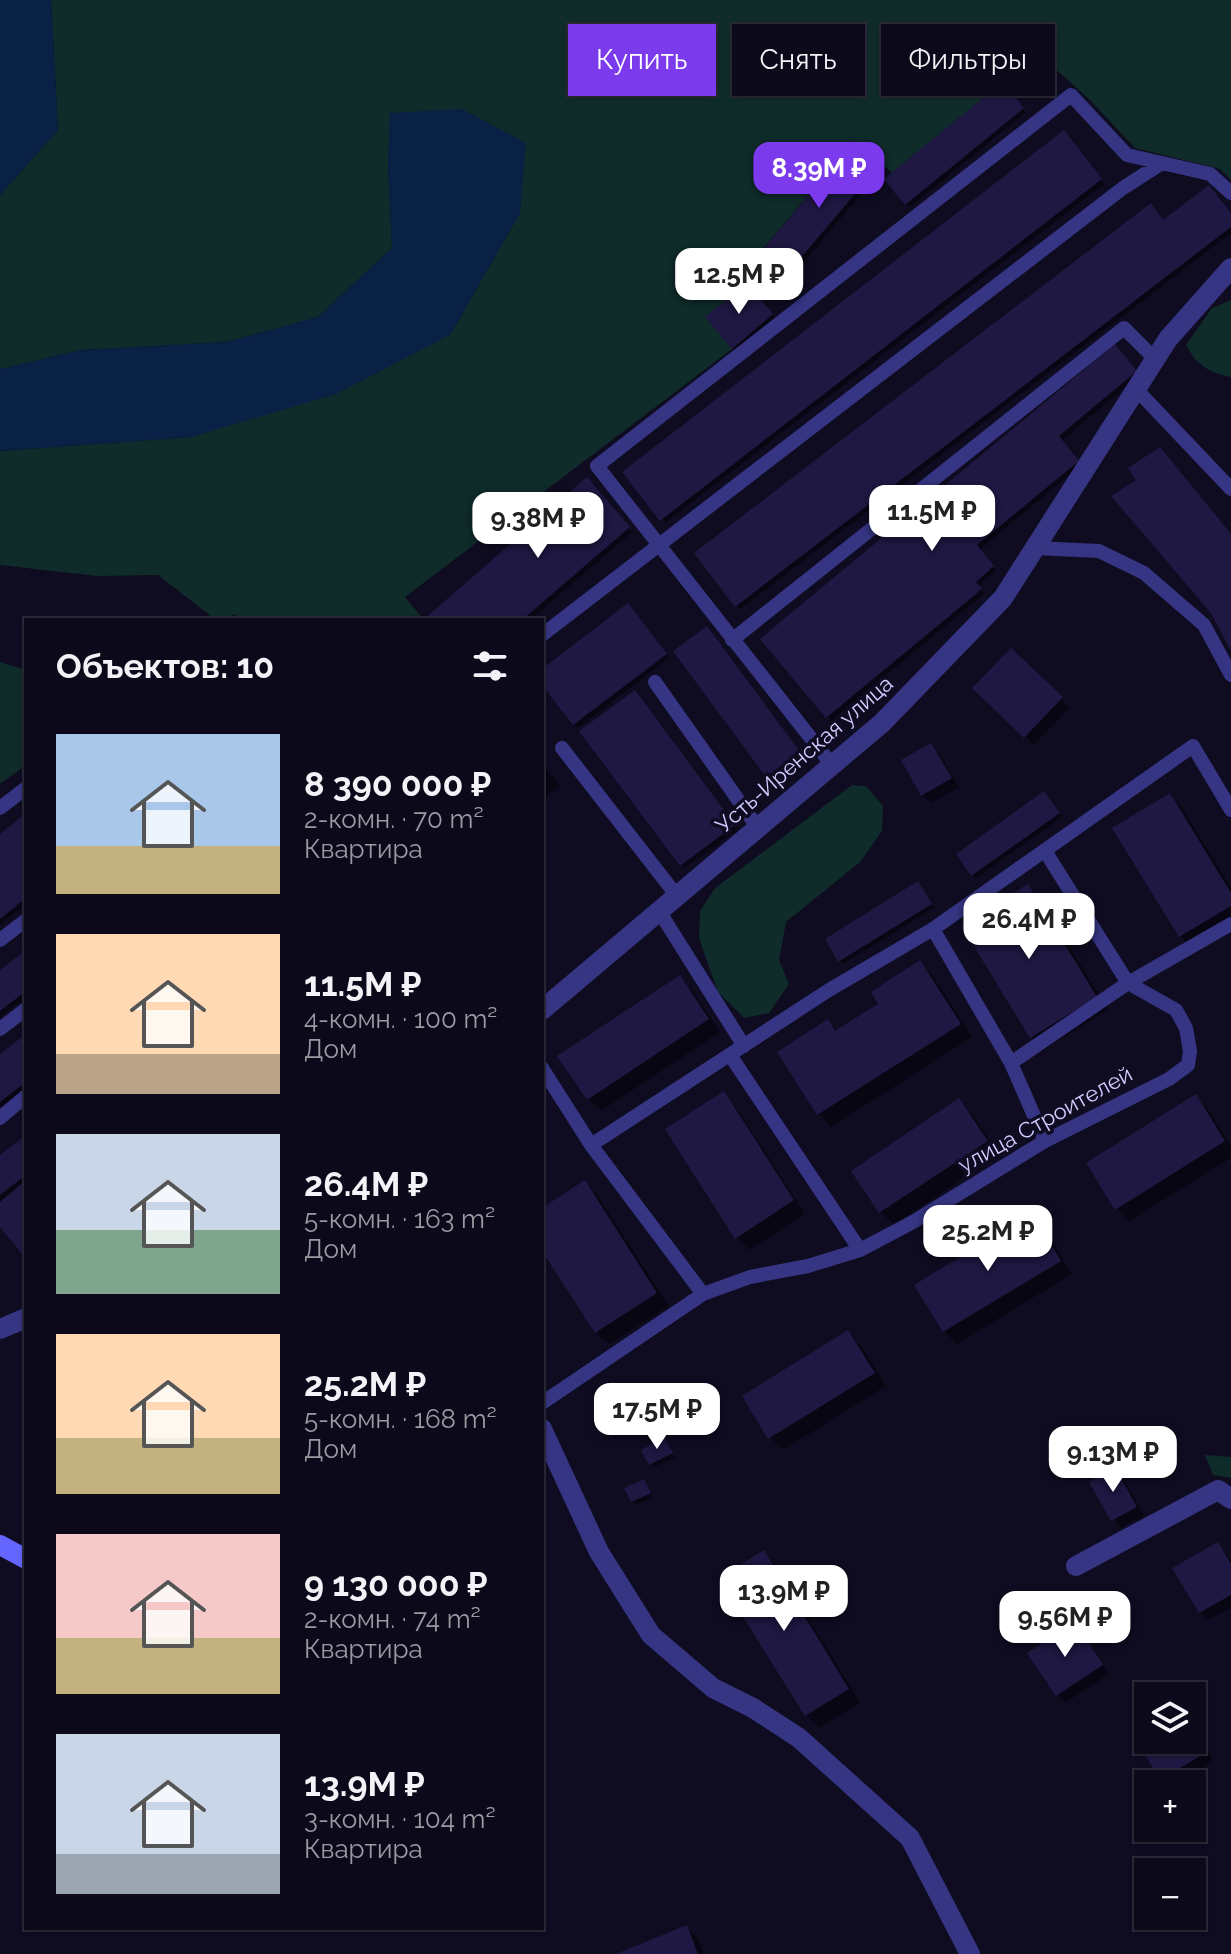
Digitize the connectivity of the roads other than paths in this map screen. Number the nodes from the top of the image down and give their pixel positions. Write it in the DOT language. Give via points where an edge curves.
graph roads {
  1 [pos="1162,163"];
  2 [pos="1231,193"];
  3 [pos="1231,268"];
  4 [pos="1155,359"];
  5 [pos="1136,389"];
  6 [pos="1231,489"];
  7 [pos="658,544"];
  8 [pos="1035,548"];
  9 [pos="544,633"];
  10 [pos="732,640"];
  11 [pos="1231,675"];
  12 [pos="655,682"];
  13 [pos="562,748"];
  14 [pos="832,765"];
  15 [pos="24,790"];
  16 [pos="0,808"];
  17 [pos="1231,810"];
  18 [pos="758,828"];
  19 [pos="1045,851"];
  20 [pos="677,896"];
  21 [pos="659,911"];
  22 [pos="24,922"];
  23 [pos="1231,924"];
  24 [pos="933,929"];
  25 [pos="0,940"];
  26 [pos="1128,983"];
  27 [pos="544,1008"];
  28 [pos="24,1011"];
  29 [pos="0,1029"];
  30 [pos="744,1046"];
  31 [pos="730,1055"];
  32 [pos="1011,1063"];
  33 [pos="544,1071"];
  34 [pos="24,1098"];
  35 [pos="0,1118"];
  36 [pos="1045,1141"];
  37 [pos="591,1145"];
  38 [pos="860,1250"];
  39 [pos="703,1294"];
  40 [pos="24,1319"];
  41 [pos="0,1329"];
  42 [pos="544,1402"];
  43 [pos="544,1433"];
  44 [pos="1231,1499"];
  45 [pos="0,1545"];
  46 [pos="24,1558"];
  47 [pos="1076,1566"];
  48 [pos="970,1954"];
  1 -- 2 [label="lane" via="1210,174"];
  1 -- 7 [label="lane"];
  1 -- 7 [label="lane" via="1127,155 1071,95 597,466"];
  3 -- 4 [label="street, Усть-Иренская улица"];
  4 -- 5 [label="street, Усть-Иренская улица"];
  4 -- 10 [label="lane" via="1124,328"];
  5 -- 6 [label="lane"];
  5 -- 8 [label="street, Усть-Иренская улица"];
  7 -- 9 [label="lane"];
  7 -- 10 [label="lane"];
  8 -- 11 [label="lane" via="1099,551 1144,573 1204,625"];
  8 -- 14 [label="street, Усть-Иренская улица" via="1003,598 882,723"];
  10 -- 14 [label="lane"];
  12 -- 18 [label="lane"];
  13 -- 20 [label="lane"];
  14 -- 18 [label="street, Усть-Иренская улица"];
  15 -- 16 [label="lane"];
  17 -- 19 [label="lane" via="1193,746"];
  18 -- 20 [label="street, Усть-Иренская улица"];
  19 -- 24 [label="lane"];
  19 -- 26 [label="lane"];
  20 -- 21 [label="street, Усть-Иренская улица"];
  21 -- 27 [label="street, Усть-Иренская улица"];
  21 -- 30 [label="lane"];
  22 -- 25 [label="lane"];
  23 -- 26 [label="lane"];
  24 -- 30 [label="lane"];
  24 -- 32 [label="lane"];
  26 -- 32 [label="lane"];
  26 -- 36 [label="lane, улица Строителей" via="1176,1010 1186,1028 1188,1065"];
  28 -- 29 [label="lane"];
  30 -- 31 [label="lane"];
  31 -- 37 [label="lane"];
  31 -- 38 [label="lane"];
  32 -- 36 [label="lane"];
  33 -- 37 [label="lane"];
  34 -- 35 [label="lane"];
  36 -- 38 [label="lane, улица Строителей"];
  37 -- 39 [label="lane"];
  38 -- 39 [label="lane, улица Строителей"];
  39 -- 42 [label="lane, улица Строителей"];
  40 -- 41 [label="street"];
  43 -- 48 [label="street" via="599,1552 651,1635 713,1688 799,1738 910,1838"];
  44 -- 47 [label="street" via="1218,1490"];
  45 -- 46 [label="street"];
}
